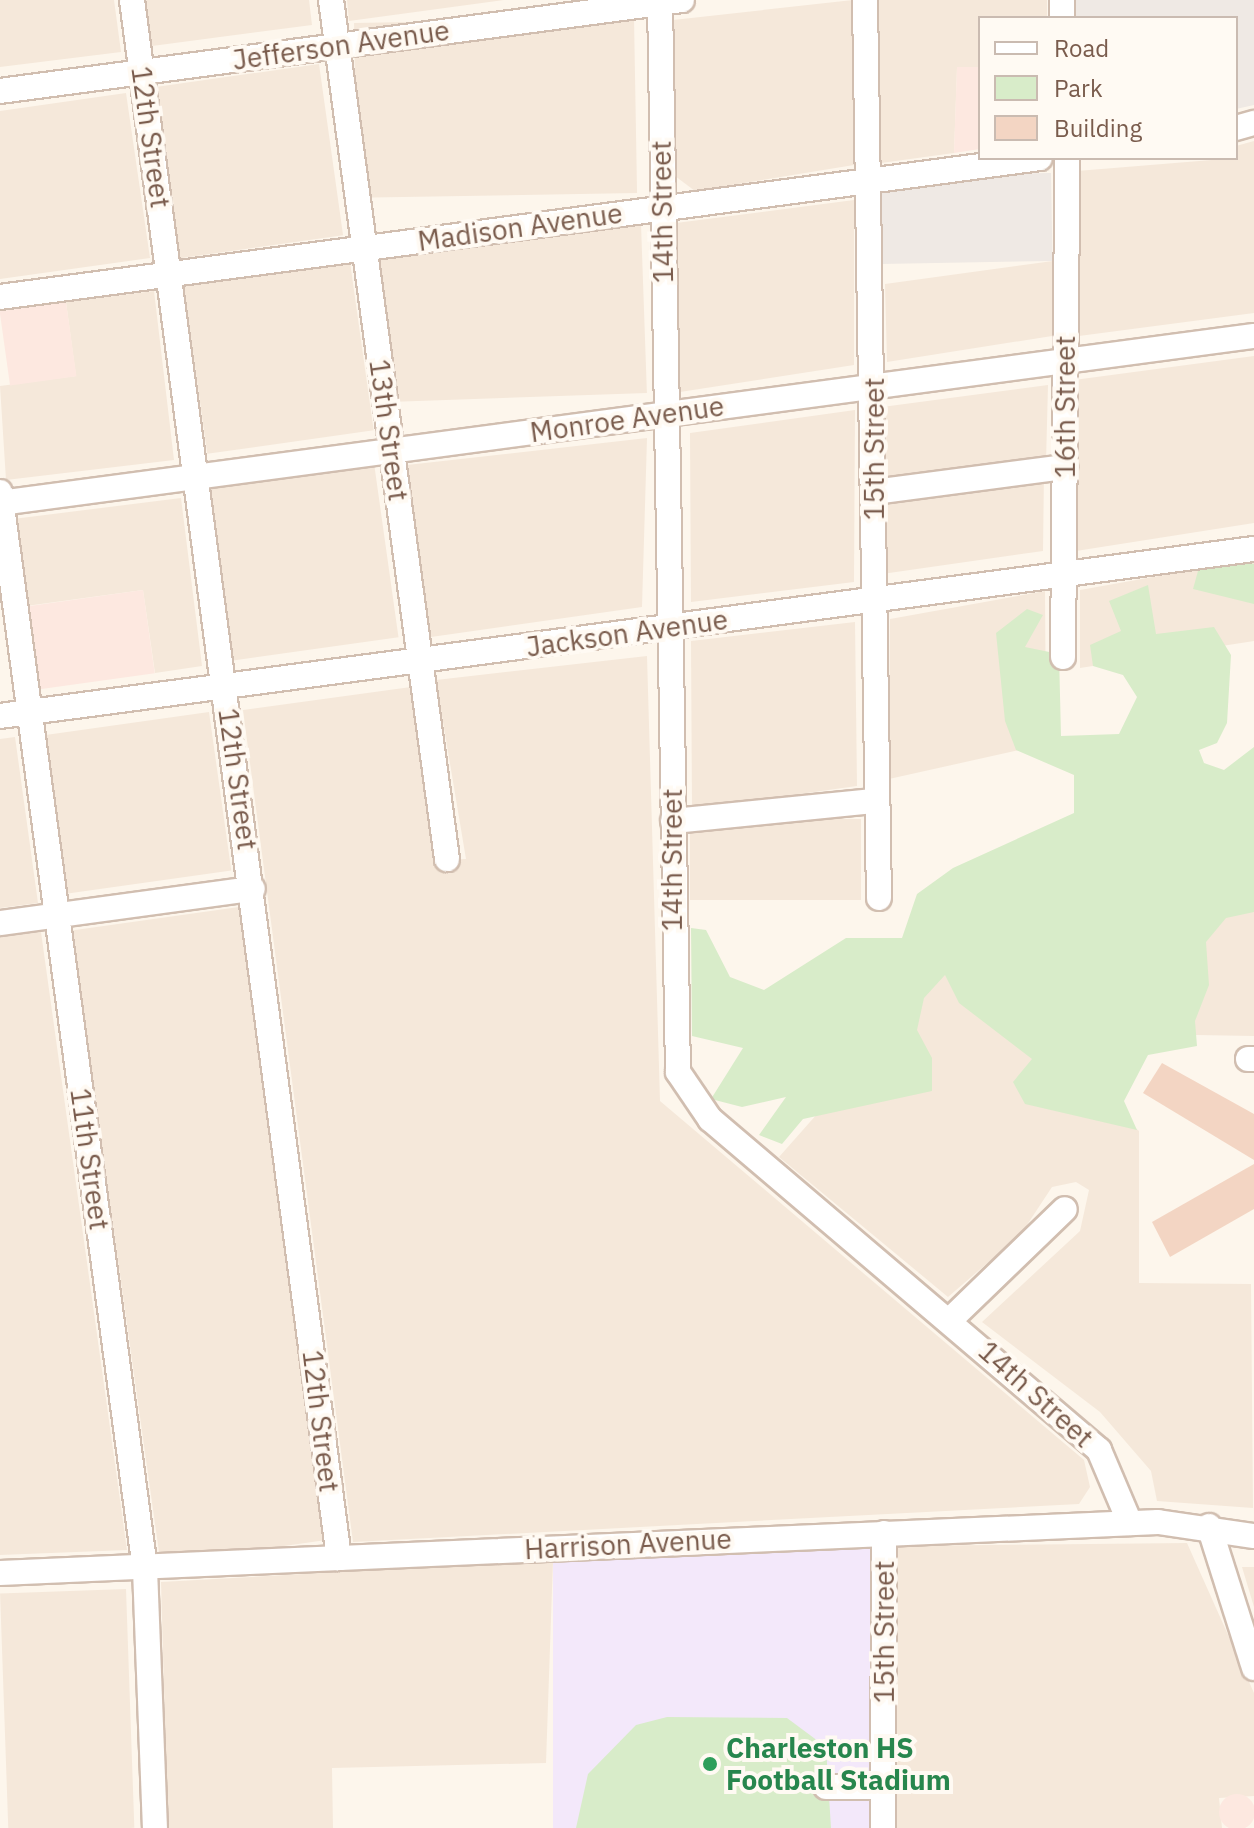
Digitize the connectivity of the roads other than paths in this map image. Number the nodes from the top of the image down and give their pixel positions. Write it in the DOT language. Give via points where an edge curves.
graph roads {
  1 [pos="132,0"];
  2 [pos="331,0"];
  3 [pos="865,0"];
  4 [pos="667,1"];
  5 [pos="337,46"];
  6 [pos="142,72"];
  7 [pos="0,91"];
  8 [pos="1025,160"];
  9 [pos="1067,160"];
  10 [pos="869,181"];
  11 [pos="660,209"];
  12 [pos="365,248"];
  13 [pos="169,274"];
  14 [pos="0,297"];
  15 [pos="1254,336"];
  16 [pos="1065,361"];
  17 [pos="874,386"];
  18 [pos="668,413"];
  19 [pos="392,451"];
  20 [pos="1065,467"];
  21 [pos="197,477"];
  22 [pos="874,492"];
  23 [pos="0,499"];
  24 [pos="1254,549"];
  25 [pos="1064,574"];
  26 [pos="873,600"];
  27 [pos="671,627"];
  28 [pos="1063,657"];
  29 [pos="421,660"];
  30 [pos="225,686"];
  31 [pos="30,712"];
  32 [pos="0,716"];
  33 [pos="874,801"];
  34 [pos="673,821"];
  35 [pos="447,859"];
  36 [pos="253,889"];
  37 [pos="879,898"];
  38 [pos="57,915"];
  39 [pos="0,923"];
  40 [pos="1065,1209"];
  41 [pos="951,1319"];
  42 [pos="1130,1523"];
  43 [pos="1209,1526"];
  44 [pos="884,1533"];
  45 [pos="1254,1536"];
  46 [pos="339,1558"];
  47 [pos="145,1569"];
  48 [pos="0,1573"];
  49 [pos="1254,1668"];
  50 [pos="826,1787"];
  51 [pos="883,1787"];
  52 [pos="155,1828"];
  53 [pos="883,1828"];
  1 -- 6 [label="street, 12th Street"];
  2 -- 5 [label="street, 13th Street"];
  3 -- 10 [label="street, 15th Street"];
  4 -- 5 [label="street, Jefferson Avenue"];
  4 -- 11 [label="street, 14th Street"];
  5 -- 6 [label="street, Jefferson Avenue"];
  5 -- 12 [label="street, 13th Street"];
  6 -- 7 [label="street, Jefferson Avenue"];
  6 -- 13 [label="street, 12th Street"];
  8 -- 10 [label="street, Madison Avenue"];
  9 -- 16 [label="street, 16th Street"];
  10 -- 11 [label="street, Madison Avenue"];
  10 -- 17 [label="street, 15th Street"];
  11 -- 12 [label="street, Madison Avenue"];
  11 -- 18 [label="street, 14th Street"];
  12 -- 13 [label="street, Madison Avenue"];
  12 -- 19 [label="street, 13th Street"];
  13 -- 14 [label="street, Madison Avenue"];
  13 -- 21 [label="street, 12th Street"];
  15 -- 16 [label="street, Monroe Avenue"];
  16 -- 17 [label="street, Monroe Avenue"];
  16 -- 20 [label="street, 16th Street"];
  17 -- 18 [label="street, Monroe Avenue"];
  17 -- 22 [label="street, 15th Street"];
  18 -- 19 [label="street, Monroe Avenue"];
  18 -- 27 [label="street, 14th Street"];
  19 -- 21 [label="street, Monroe Avenue"];
  19 -- 29 [label="street, 13th Street"];
  20 -- 22 [label="street"];
  20 -- 25 [label="street, 16th Street"];
  21 -- 23 [label="street, Monroe Avenue"];
  21 -- 30 [label="street, 12th Street"];
  22 -- 26 [label="street, 15th Street"];
  23 -- 31 [label="street, 11th Street"];
  24 -- 25 [label="street, Jackson Avenue"];
  25 -- 26 [label="street, Jackson Avenue"];
  25 -- 28 [label="street, 16th Street"];
  26 -- 27 [label="street, Jackson Avenue"];
  26 -- 33 [label="street, 15th Street"];
  27 -- 29 [label="street, Jackson Avenue"];
  27 -- 34 [label="street, 14th Street"];
  29 -- 30 [label="street, Jackson Avenue"];
  29 -- 35 [label="street, 13th Street"];
  30 -- 31 [label="street, Jackson Avenue"];
  30 -- 36 [label="street, 12th Street"];
  31 -- 32 [label="street, Jackson Avenue"];
  31 -- 38 [label="street, 11th Street"];
  33 -- 34 [label="street"];
  33 -- 37 [label="street, 15th Street"];
  34 -- 41 [label="street, 14th Street" via="673,1042 690,1096"];
  36 -- 38 [label="street"];
  36 -- 46 [label="street, 12th Street"];
  38 -- 39 [label="street"];
  38 -- 47 [label="street, 11th Street"];
  40 -- 41 [label="street"];
  41 -- 42 [label="street, 14th Street" via="1099,1450"];
  42 -- 43 [label="street, Harrison Avenue"];
  42 -- 44 [label="street, Harrison Avenue"];
  43 -- 45 [label="street, Harrison Avenue"];
  43 -- 49 [label="street"];
  44 -- 46 [label="street, Harrison Avenue"];
  44 -- 51 [label="street, 15th Street"];
  46 -- 47 [label="street, Harrison Avenue"];
  47 -- 48 [label="street, Harrison Avenue"];
  47 -- 52 [label="street, 11th Street"];
  50 -- 51 [label="street"];
  51 -- 53 [label="street, 15th Street"];
}
